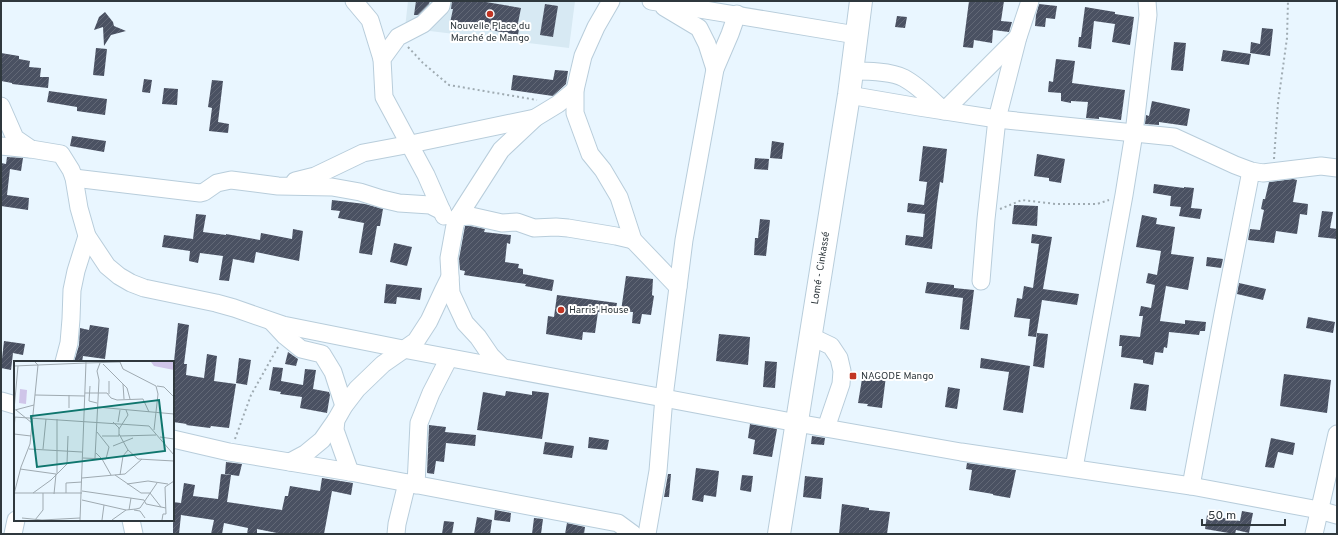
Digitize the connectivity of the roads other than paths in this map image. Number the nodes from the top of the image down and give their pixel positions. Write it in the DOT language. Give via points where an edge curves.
graph roads {
  1 [pos="354,1"];
  2 [pos="442,1"];
  3 [pos="611,1"];
  4 [pos="654,1"];
  5 [pos="862,1"];
  6 [pos="1030,1"];
  7 [pos="1147,1"];
  8 [pos="737,14"];
  9 [pos="856,35"];
  10 [pos="1018,37"];
  11 [pos="382,59"];
  12 [pos="715,69"];
  13 [pos="852,71"];
  14 [pos="575,90"];
  15 [pos="849,95"];
  16 [pos="1,106"];
  17 [pos="944,111"];
  18 [pos="535,118"];
  19 [pos="997,119"];
  20 [pos="1134,133"];
  21 [pos="411,144"];
  22 [pos="1,146"];
  23 [pos="31,149"];
  24 [pos="1337,168"];
  25 [pos="1251,171"];
  26 [pos="74,178"];
  27 [pos="278,186"];
  28 [pos="442,211"];
  29 [pos="458,217"];
  30 [pos="87,236"];
  31 [pos="453,236"];
  32 [pos="633,240"];
  33 [pos="450,277"];
  34 [pos="981,281"];
  35 [pos="678,287"];
  36 [pos="272,322"];
  37 [pos="810,336"];
  38 [pos="403,349"];
  39 [pos="449,358"];
  40 [pos="64,361"];
  41 [pos="501,366"];
  42 [pos="664,398"];
  43 [pos="1,401"];
  44 [pos="14,405"];
  45 [pos="340,413"];
  46 [pos="797,423"];
  47 [pos="826,428"];
  48 [pos="1337,434"];
  49 [pos="174,439"];
  50 [pos="290,462"];
  51 [pos="1074,468"];
  52 [pos="1334,468"];
  53 [pos="350,472"];
  54 [pos="412,484"];
  55 [pos="1191,486"];
  56 [pos="1319,510"];
  57 [pos="1337,515"];
  58 [pos="16,521"];
  59 [pos="131,521"];
  60 [pos="13,534"];
  61 [pos="134,534"];
  62 [pos="396,534"];
  63 [pos="633,534"];
  64 [pos="647,534"];
  65 [pos="780,534"];
  66 [pos="1314,534"];
  1 -- 11 [label="street" via="370,20"];
  2 -- 11 [label="street" via="441,6 423,24 398,37"];
  3 -- 14 [label="street" via="583,56"];
  4 -- 8 [label="street"];
  4 -- 12 [label="street" via="699,28"];
  5 -- 9 [label="highway, Lomé - Cinkassé"];
  6 -- 10 [label="street"];
  7 -- 20 [label="street" via="1148,15"];
  8 -- 9 [label="street"];
  8 -- 12 [label="street"];
  9 -- 13 [label="highway, Lomé - Cinkassé"];
  10 -- 17 [label="street"];
  10 -- 19 [label="street"];
  11 -- 21 [label="street" via="384,97"];
  12 -- 35 [label="street"];
  13 -- 15 [label="highway, Lomé - Cinkassé"];
  13 -- 17 [label="street" via="876,71 903,77"];
  14 -- 18 [label="street"];
  14 -- 32 [label="street" via="575,113 582,136 590,154 603,170 618,197"];
  15 -- 17 [label="street"];
  15 -- 37 [label="highway, Lomé - Cinkassé"];
  16 -- 23 [label="street" via="15,138"];
  17 -- 19 [label="street"];
  18 -- 21 [label="street"];
  18 -- 29 [label="street" via="501,150"];
  19 -- 20 [label="street"];
  19 -- 34 [label="street"];
  20 -- 25 [label="street" via="1174,137"];
  20 -- 51 [label="street"];
  21 -- 27 [label="street" via="363,153 315,176"];
  21 -- 28 [label="street"];
  22 -- 23 [label="street"];
  23 -- 26 [label="street" via="61,154 72,170"];
  24 -- 25 [label="street" via="1321,166 1273,172"];
  25 -- 55 [label="street"];
  26 -- 27 [label="street" via="200,192 217,183 231,180"];
  26 -- 30 [label="street"];
  27 -- 28 [label="street" via="332,187 399,203 430,205"];
  28 -- 31 [label="street"];
  29 -- 31 [label="street"];
  29 -- 32 [label="street" via="471,216 502,223 517,222 534,228 568,228"];
  30 -- 36 [label="street" via="107,266 131,283 228,306"];
  30 -- 40 [label="street" via="72,290 69,343"];
  31 -- 33 [label="street" via="449,258"];
  32 -- 35 [label="street"];
  33 -- 38 [label="street" via="423,332 416,341"];
  33 -- 41 [label="street" via="451,293 464,323"];
  35 -- 42 [label="street"];
  36 -- 38 [label="street"];
  36 -- 45 [label="street" via="301,349 322,354 333,372"];
  37 -- 46 [label="highway, Lomé - Cinkassé"];
  37 -- 47 [label="street" via="831,346 839,358 842,371 841,384"];
  38 -- 39 [label="street"];
  38 -- 45 [label="street" via="383,364 357,390"];
  39 -- 41 [label="street"];
  39 -- 54 [label="street" via="419,423"];
  41 -- 42 [label="street"];
  42 -- 46 [label="street"];
  42 -- 64 [label="street" via="658,471"];
  43 -- 44 [label="street"];
  45 -- 50 [label="street" via="322,440"];
  45 -- 53 [label="street" via="335,430"];
  46 -- 47 [label="street"];
  46 -- 65 [label="highway, Lomé - Cinkassé"];
  47 -- 51 [label="street" via="961,452"];
  48 -- 52 [label="street"];
  49 -- 50 [label="street"];
  50 -- 53 [label="street"];
  51 -- 55 [label="street"];
  52 -- 56 [label="street"];
  53 -- 54 [label="street"];
  54 -- 62 [label="street" via="397,524"];
  54 -- 63 [label="street" via="618,523"];
  55 -- 56 [label="street"];
  56 -- 57 [label="street"];
  56 -- 66 [label="street"];
  58 -- 60 [label="street"];
  59 -- 61 [label="street"];
}
